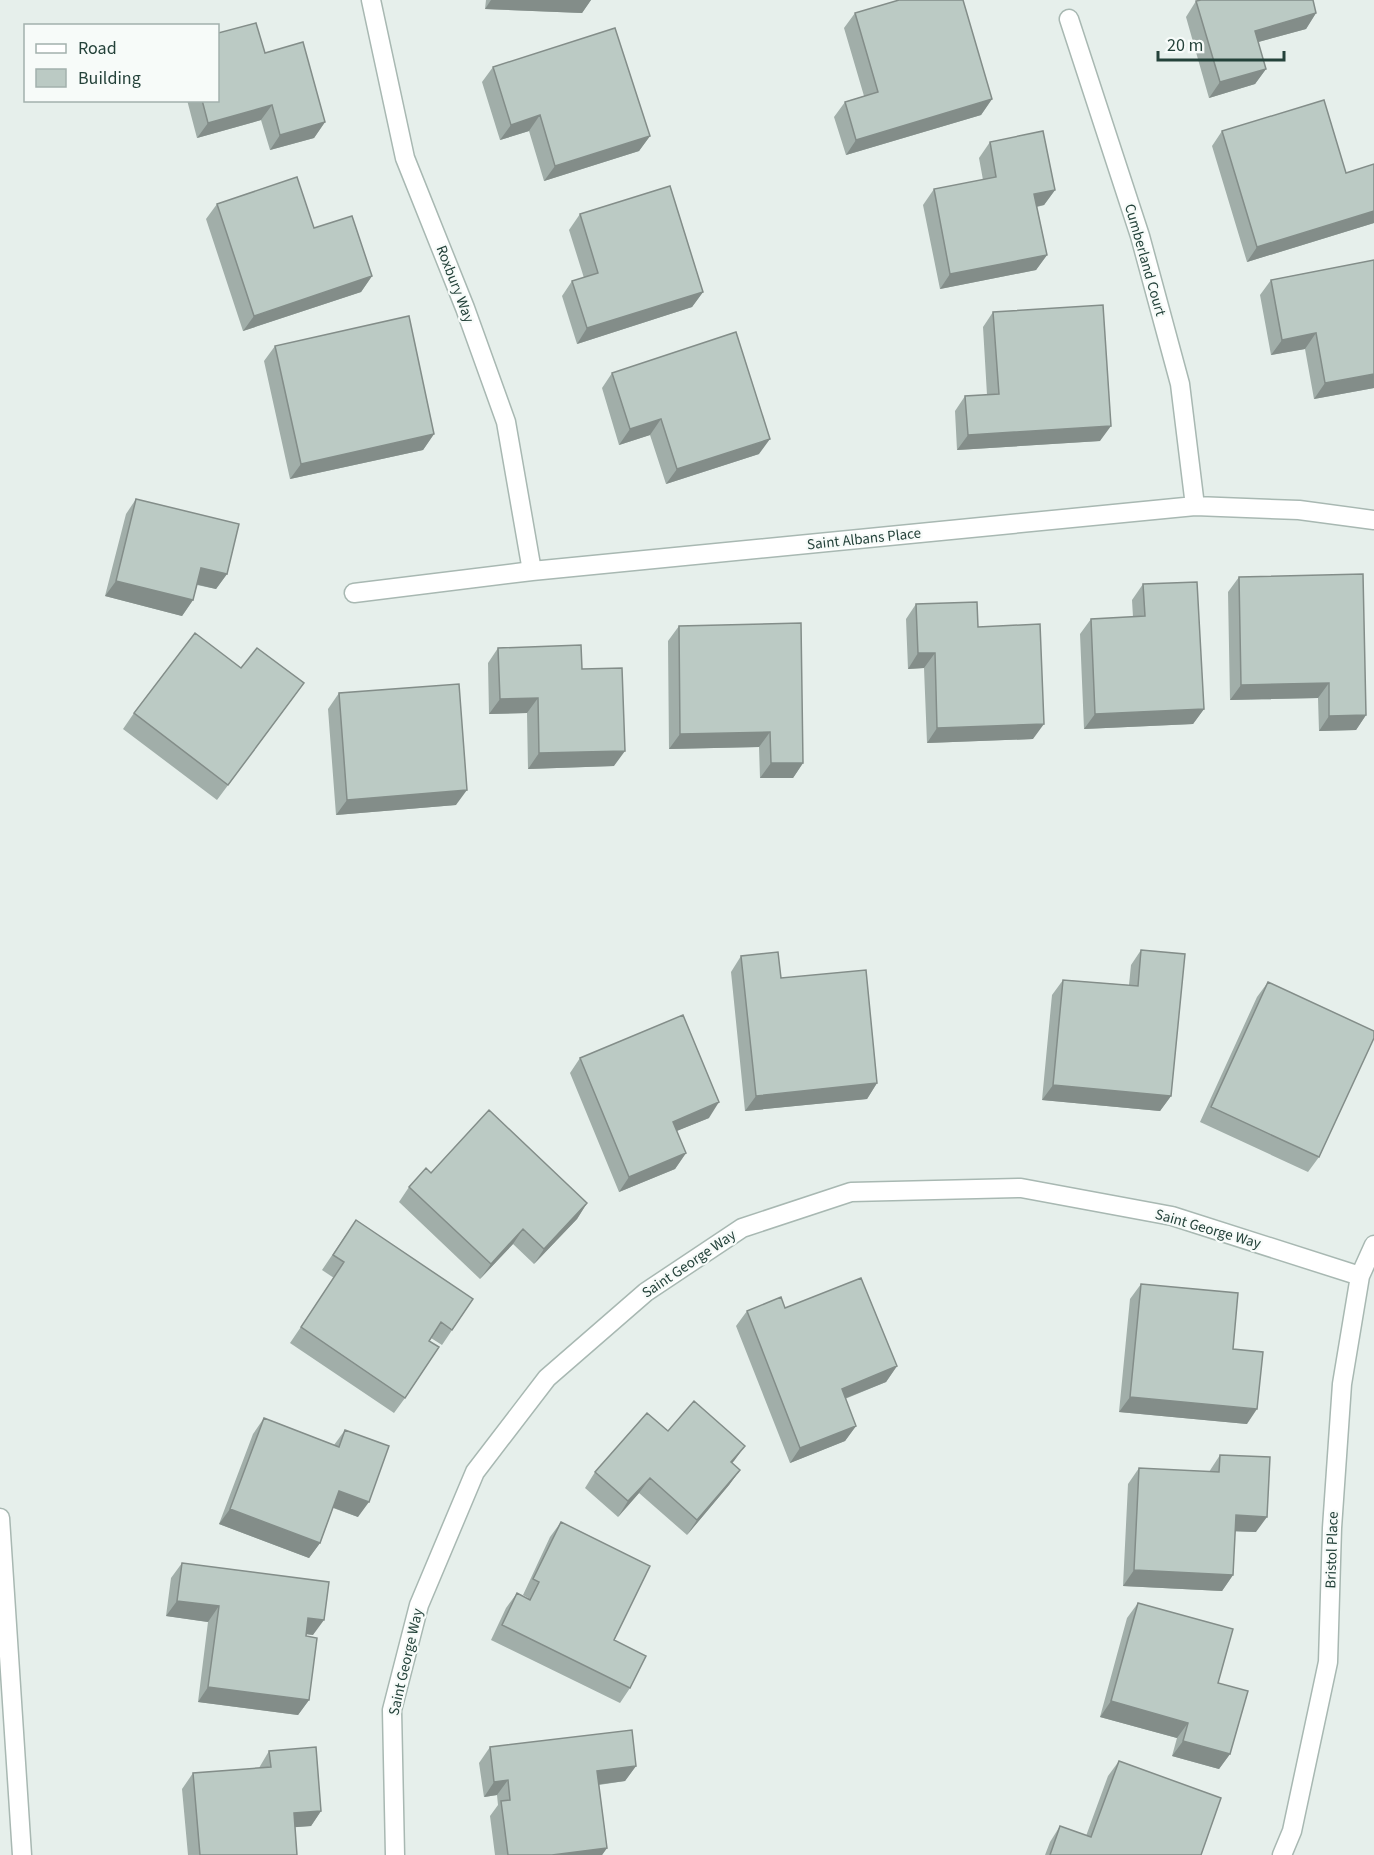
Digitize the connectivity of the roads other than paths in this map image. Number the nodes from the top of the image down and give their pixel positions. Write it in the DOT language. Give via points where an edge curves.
graph roads {
  1 [pos="371,0"];
  2 [pos="1069,19"];
  3 [pos="1195,506"];
  4 [pos="1374,520"];
  5 [pos="532,571"];
  6 [pos="354,593"];
  7 [pos="1374,1245"];
  8 [pos="1360,1276"];
  9 [pos="0,1518"];
  10 [pos="22,1855"];
  11 [pos="395,1855"];
  12 [pos="1282,1855"];
  1 -- 5 [label="street, Roxbury Way" via="405,158 506,422"];
  2 -- 3 [label="street, Cumberland Court" via="1140,236 1180,384"];
  3 -- 4 [label="street, Saint Albans Place" via="1299,510"];
  3 -- 5 [label="street, Saint Albans Place"];
  5 -- 6 [label="street, Saint Albans Place"];
  7 -- 8 [label="street, Bristol Place"];
  8 -- 11 [label="street, Saint George Way" via="1172,1216 1021,1188 851,1192 742,1228 646,1292 547,1377 475,1472 419,1605 392,1710"];
  8 -- 12 [label="street, Bristol Place" via="1342,1384 1328,1662 1292,1831"];
  9 -- 10 [label="street"];
}
